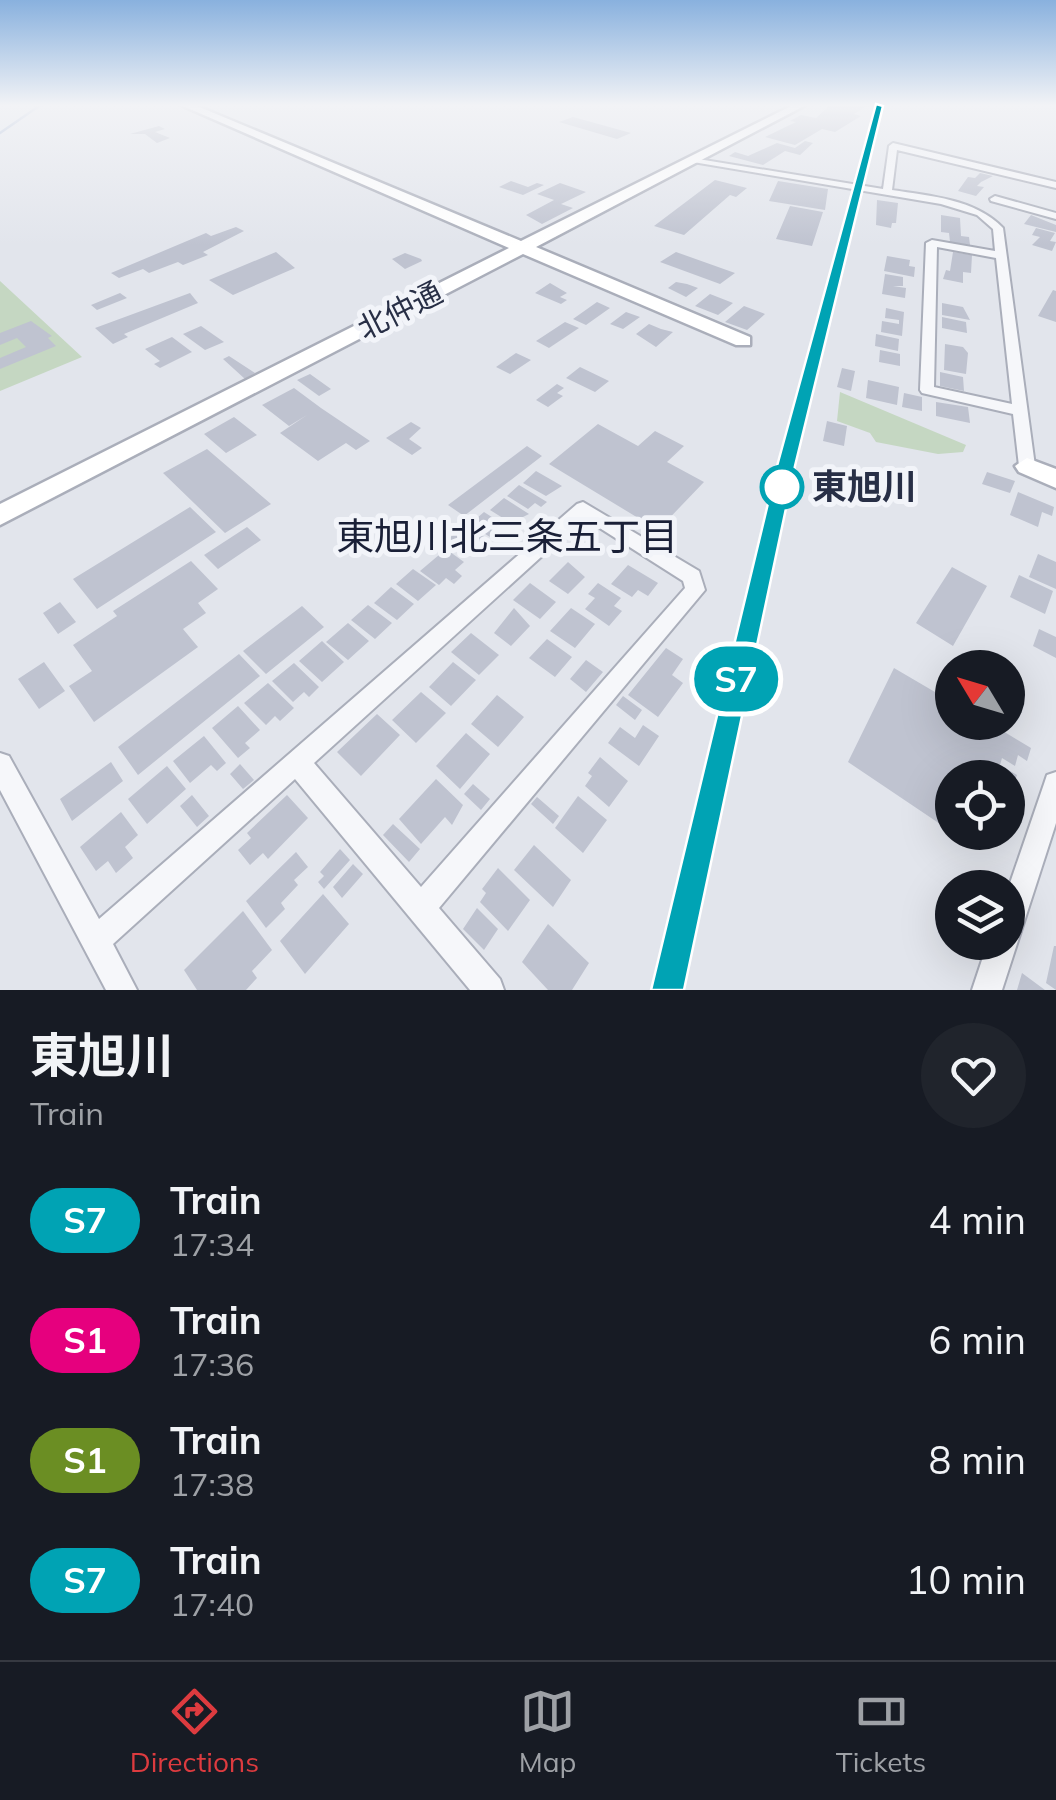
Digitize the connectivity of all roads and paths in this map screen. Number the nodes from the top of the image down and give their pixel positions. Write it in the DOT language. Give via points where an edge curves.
graph roads {
  1 [pos="297,152"];
  2 [pos="709,152"];
  3 [pos="893,152"];
  4 [pos="921,152"];
  5 [pos="692,161"];
  6 [pos="1018,175"];
  7 [pos="1056,184"];
  8 [pos="887,192"];
  9 [pos="996,200"];
  10 [pos="981,214"];
  11 [pos="1056,216"];
  12 [pos="522,248"];
  13 [pos="1001,256"];
  14 [pos="743,341"];
  15 [pos="1020,412"];
  16 [pos="1027,466"];
  17 [pos="1056,478"];
  18 [pos="0,515"];
  19 [pos="297,762"];
  20 [pos="0,765"];
  21 [pos="1056,784"];
  22 [pos="1025,878"];
  23 [pos="420,909"];
  24 [pos="96,940"];
  25 [pos="997,960"];
  26 [pos="122,990"];
  27 [pos="489,990"];
  28 [pos="987,990"];
  1 -- 12 [label="street"];
  2 -- 5 [label="street, 北仲通"];
  3 -- 8 [label="street"];
  4 -- 6 [label="street"];
  5 -- 8 [label="street"];
  5 -- 12 [label="street, 北仲通"];
  6 -- 7 [label="street"];
  6 -- 9 [label="street"];
  8 -- 10 [label="street"];
  9 -- 10 [label="street"];
  9 -- 11 [label="street"];
  10 -- 13 [label="street" via="998,228"];
  12 -- 14 [label="street"];
  12 -- 18 [label="street, 北仲通"];
  13 -- 15 [label="street"];
  13 -- 15 [label="street" via="932,243 926,390"];
  15 -- 16 [label="street"];
  16 -- 17 [label="street"];
  19 -- 23 [label="street"];
  19 -- 23 [label="street" via="583,509 692,577 695,590"];
  19 -- 24 [label="street"];
  20 -- 24 [label="street"];
  21 -- 22 [label="street"];
  23 -- 27 [label="street"];
  24 -- 26 [label="street"];
  25 -- 28 [label="street"];
}
